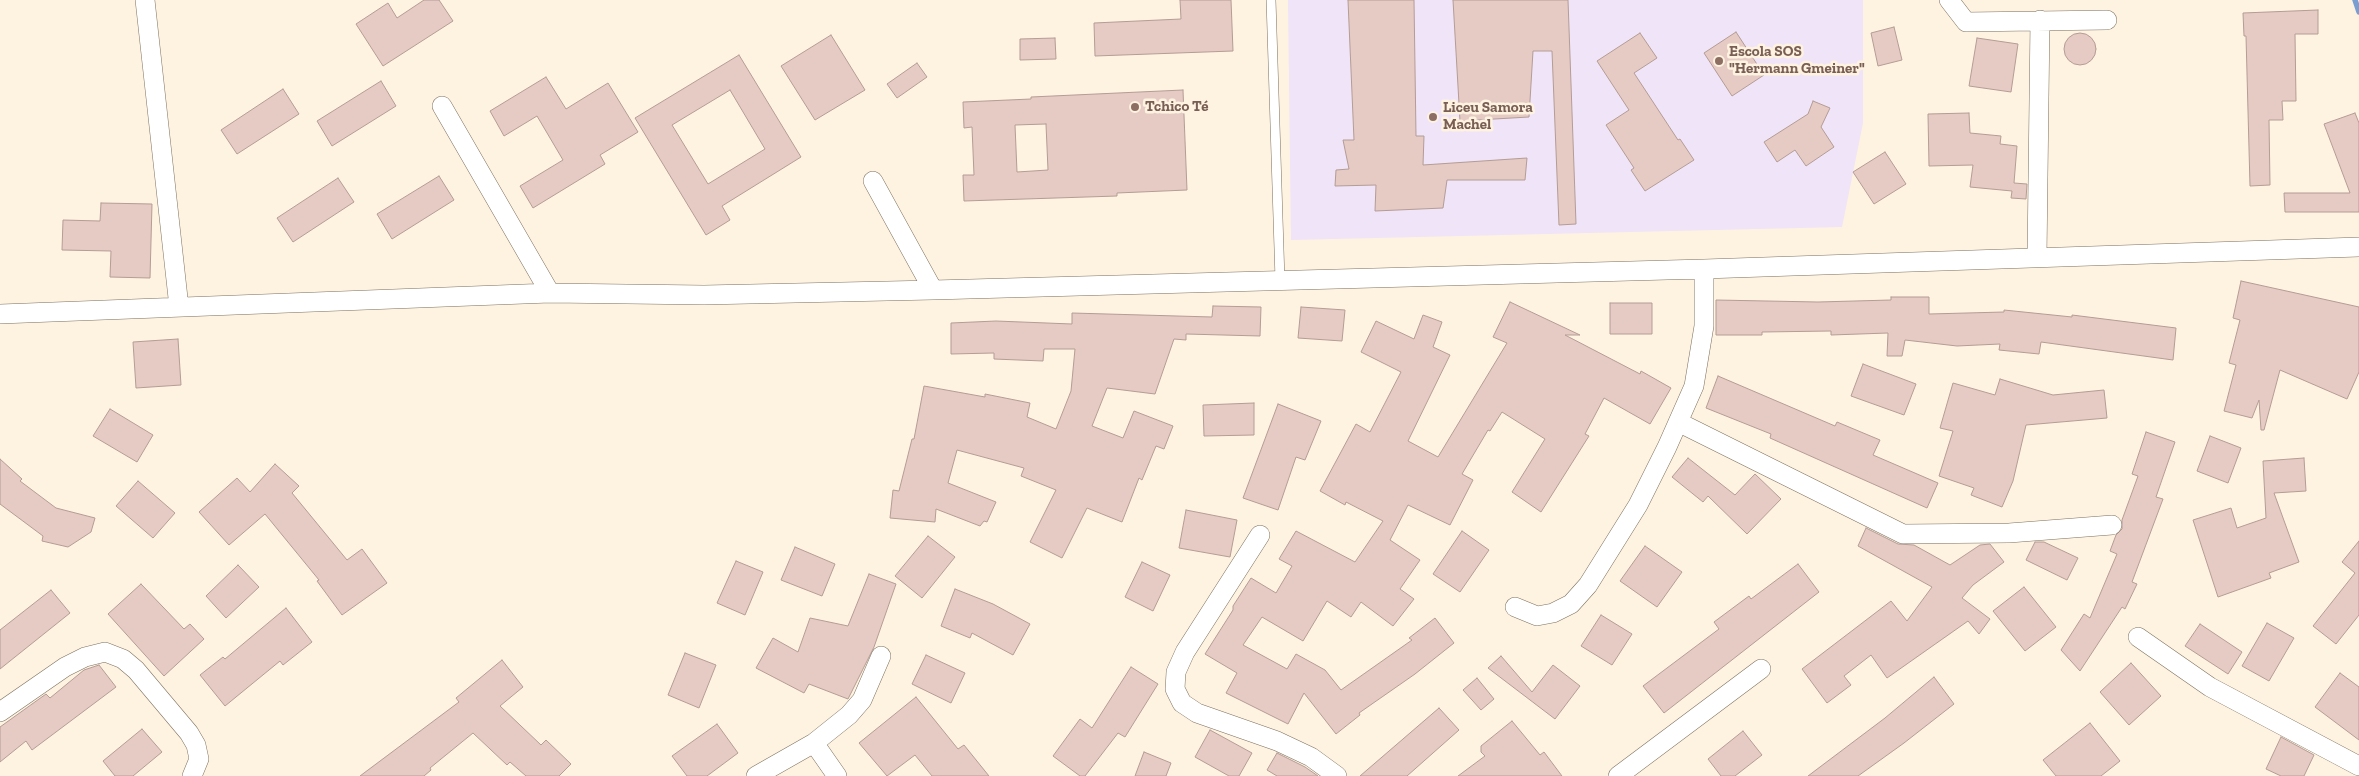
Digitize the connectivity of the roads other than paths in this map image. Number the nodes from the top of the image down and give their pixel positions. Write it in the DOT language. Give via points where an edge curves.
graph roads {
  1 [pos="145,0"];
  2 [pos="1271,0"];
  3 [pos="1949,0"];
  4 [pos="2040,20"];
  5 [pos="2108,20"];
  6 [pos="442,106"];
  7 [pos="873,180"];
  8 [pos="2359,247"];
  9 [pos="2037,256"];
  10 [pos="1704,269"];
  11 [pos="1280,280"];
  12 [pos="933,290"];
  13 [pos="550,293"];
  14 [pos="179,307"];
  15 [pos="0,314"];
  16 [pos="1678,422"];
  17 [pos="2112,524"];
  18 [pos="1260,535"];
  19 [pos="1516,606"];
  20 [pos="2138,637"];
  21 [pos="881,656"];
  22 [pos="1761,669"];
  23 [pos="0,712"];
  24 [pos="814,743"];
  25 [pos="2359,766"];
  26 [pos="192,776"];
  27 [pos="756,776"];
  28 [pos="837,776"];
  29 [pos="1337,776"];
  30 [pos="1618,776"];
  1 -- 14 [label="street"];
  2 -- 11 [label="lane"];
  3 -- 4 [label="street" via="1966,22"];
  4 -- 5 [label="street"];
  4 -- 9 [label="street"];
  6 -- 13 [label="street"];
  7 -- 12 [label="street"];
  8 -- 9 [label="street"];
  9 -- 10 [label="street"];
  10 -- 11 [label="street"];
  10 -- 16 [label="street" via="1701,356 1694,386"];
  11 -- 12 [label="street"];
  12 -- 13 [label="street" via="704,295"];
  13 -- 14 [label="street"];
  14 -- 15 [label="street"];
  16 -- 17 [label="street" via="1903,534 2009,533"];
  16 -- 19 [label="street" via="1638,505 1588,585 1571,604 1554,613 1536,616"];
  18 -- 29 [label="street" via="1184,652 1176,672 1175,689 1182,703 1197,713 1277,741"];
  20 -- 25 [label="street" via="2210,687"];
  21 -- 24 [label="street" via="862,700"];
  22 -- 30 [label="street"];
  23 -- 26 [label="street" via="65,667 105,652 123,659 136,670 189,734 199,759"];
  24 -- 27 [label="street"];
  24 -- 28 [label="street"];
}
